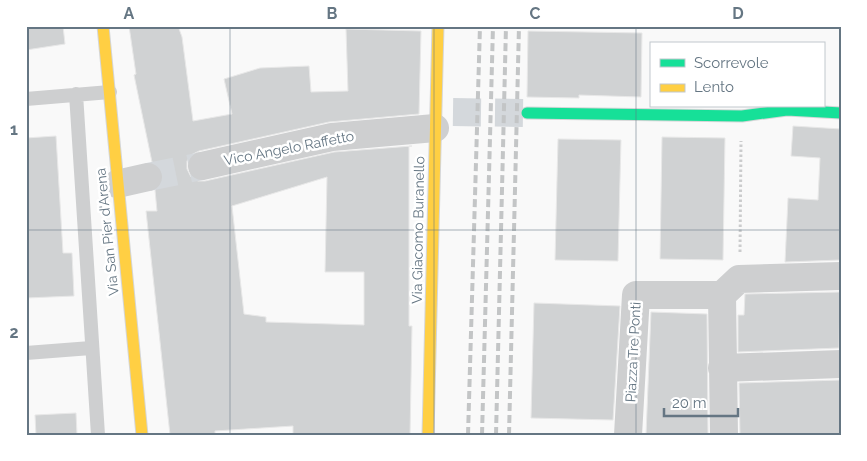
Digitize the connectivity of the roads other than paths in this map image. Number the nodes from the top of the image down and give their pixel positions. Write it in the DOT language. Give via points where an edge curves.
graph roads {
  1 [pos="103,26"];
  2 [pos="438,26"];
  3 [pos="110,92"];
  4 [pos="76,94"];
  5 [pos="26,99"];
  6 [pos="841,112"];
  7 [pos="527,114"];
  8 [pos="440,117"];
  9 [pos="202,166"];
  10 [pos="148,178"];
  11 [pos="117,184"];
  12 [pos="841,276"];
  13 [pos="730,287"];
  14 [pos="91,348"];
  15 [pos="26,353"];
  16 [pos="841,364"];
  17 [pos="722,368"];
  18 [pos="98,435"];
  19 [pos="142,435"];
  20 [pos="428,435"];
  21 [pos="628,435"];
  22 [pos="724,435"];
  1 -- 3 [label="street, Via San Pier d'Arena"];
  2 -- 8 [label="street, Via Giacomo Buranello"];
  3 -- 4 [label="lane"];
  3 -- 11 [label="street, Via San Pier d'Arena"];
  4 -- 5 [label="lane"];
  4 -- 14 [label="lane"];
  6 -- 7 [label="street" via="787,110 742,116"];
  8 -- 9 [label="street, Vico Angelo Raffetto"];
  8 -- 20 [label="street, Via Giacomo Buranello"];
  10 -- 11 [label="street"];
  11 -- 19 [label="street, Via San Pier d'Arena"];
  12 -- 13 [label="street, Piazza Tre Ponti"];
  13 -- 17 [label="street"];
  13 -- 21 [label="street, Piazza Tre Ponti" via="636,295"];
  14 -- 15 [label="lane"];
  14 -- 18 [label="lane"];
  16 -- 17 [label="street"];
  17 -- 22 [label="street"];
}
